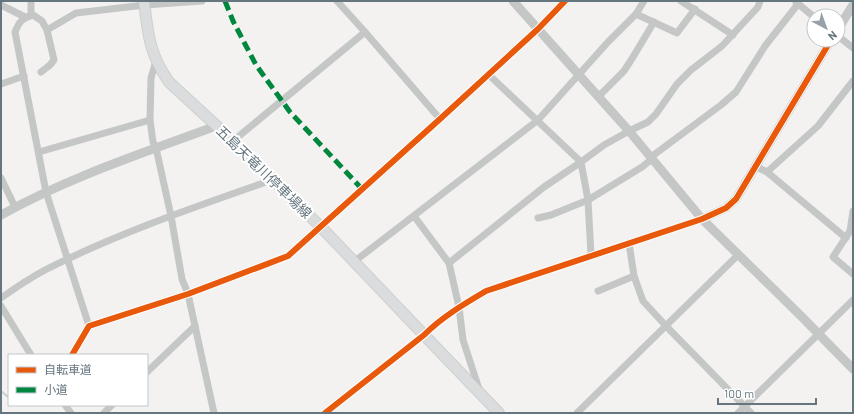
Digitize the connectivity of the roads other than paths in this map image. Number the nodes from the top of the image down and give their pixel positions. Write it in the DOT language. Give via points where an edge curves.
graph roads {
  1 [pos="31,1"];
  2 [pos="202,1"];
  3 [pos="337,1"];
  4 [pos="513,1"];
  5 [pos="565,1"];
  6 [pos="644,1"];
  7 [pos="681,1"];
  8 [pos="760,1"];
  9 [pos="145,3"];
  10 [pos="796,3"];
  11 [pos="1,5"];
  12 [pos="853,5"];
  13 [pos="695,9"];
  14 [pos="806,11"];
  15 [pos="636,14"];
  16 [pos="28,16"];
  17 [pos="846,16"];
  18 [pos="654,22"];
  19 [pos="538,29"];
  20 [pos="47,30"];
  21 [pos="365,32"];
  22 [pos="733,35"];
  23 [pos="826,48"];
  24 [pos="156,61"];
  25 [pos="41,72"];
  26 [pos="488,74"];
  27 [pos="578,74"];
  28 [pos="24,76"];
  29 [pos="853,81"];
  30 [pos="1,84"];
  31 [pos="598,97"];
  32 [pos="440,119"];
  33 [pos="150,120"];
  34 [pos="538,120"];
  35 [pos="216,126"];
  36 [pos="629,131"];
  37 [pos="233,141"];
  38 [pos="156,148"];
  39 [pos="38,152"];
  40 [pos="651,158"];
  41 [pos="581,162"];
  42 [pos="755,166"];
  43 [pos="767,172"];
  44 [pos="1,178"];
  45 [pos="272,180"];
  46 [pos="46,192"];
  47 [pos="588,200"];
  48 [pos="15,208"];
  49 [pos="853,211"];
  50 [pos="1,215"];
  51 [pos="171,216"];
  52 [pos="414,216"];
  53 [pos="538,218"];
  54 [pos="702,219"];
  55 [pos="321,227"];
  56 [pos="851,231"];
  57 [pos="846,238"];
  58 [pos="629,243"];
  59 [pos="591,255"];
  60 [pos="738,255"];
  61 [pos="68,260"];
  62 [pos="355,261"];
  63 [pos="449,262"];
  64 [pos="853,274"];
  65 [pos="634,276"];
  66 [pos="598,291"];
  67 [pos="188,294"];
  68 [pos="1,298"];
  69 [pos="853,300"];
  70 [pos="1,306"];
  71 [pos="459,307"];
  72 [pos="89,326"];
  73 [pos="195,326"];
  74 [pos="666,326"];
  75 [pos="818,334"];
  76 [pos="424,335"];
  77 [pos="30,354"];
  78 [pos="73,354"];
  79 [pos="853,369"];
  80 [pos="148,371"];
  81 [pos="481,394"];
  82 [pos="745,406"];
  83 [pos="214,413"];
  84 [pos="325,413"];
  85 [pos="499,413"];
  86 [pos="577,413"];
  87 [pos="738,413"];
  88 [pos="751,413"];
  1 -- 16 [label="street"];
  2 -- 9 [label="street"];
  3 -- 21 [label="street"];
  4 -- 19 [label="street"];
  5 -- 19 [label="street"];
  6 -- 15 [label="street"];
  7 -- 13 [label="street"];
  8 -- 22 [label="street" via="758,7"];
  9 -- 20 [label="street" via="76,13"];
  9 -- 24 [label="main road, 五島天竜川停車場線" via="147,30"];
  10 -- 14 [label="street"];
  10 -- 40 [label="street" via="736,92"];
  11 -- 16 [label="street"];
  12 -- 17 [label="street"];
  13 -- 18 [label="street" via="677,33"];
  13 -- 22 [label="street"];
  15 -- 18 [label="street"];
  15 -- 27 [label="street"];
  16 -- 20 [label="street" via="33,15 42,21"];
  16 -- 28 [label="street" via="19,23 16,32"];
  18 -- 31 [label="street" via="624,71"];
  19 -- 26 [label="street"];
  19 -- 27 [label="street"];
  20 -- 25 [label="street" via="54,60"];
  21 -- 32 [label="street"];
  21 -- 37 [label="street"];
  22 -- 36 [label="street" via="677,84 648,122"];
  23 -- 42 [label="street"];
  24 -- 33 [label="street" via="151,78"];
  24 -- 35 [label="main road, 五島天竜川停車場線" via="169,82"];
  26 -- 32 [label="street"];
  26 -- 34 [label="street"];
  27 -- 31 [label="street"];
  27 -- 34 [label="street"];
  28 -- 30 [label="street"];
  28 -- 39 [label="street"];
  29 -- 43 [label="street" via="818,126"];
  31 -- 36 [label="street"];
  32 -- 55 [label="street"];
  33 -- 38 [label="street"];
  33 -- 39 [label="street"];
  34 -- 41 [label="street"];
  34 -- 52 [label="street"];
  35 -- 37 [label="main road, 五島天竜川停車場線"];
  35 -- 38 [label="street"];
  36 -- 40 [label="street"];
  36 -- 41 [label="street"];
  37 -- 45 [label="main road, 五島天竜川停車場線"];
  38 -- 46 [label="street" via="78,177"];
  38 -- 51 [label="street"];
  39 -- 46 [label="street"];
  40 -- 47 [label="street" via="642,167"];
  40 -- 54 [label="street"];
  41 -- 47 [label="street"];
  41 -- 63 [label="street" via="544,187"];
  42 -- 43 [label="street"];
  42 -- 54 [label="street" via="736,199 726,208"];
  43 -- 57 [label="street"];
  44 -- 48 [label="street"];
  45 -- 51 [label="street"];
  45 -- 55 [label="main road, 五島天竜川停車場線"];
  46 -- 48 [label="street"];
  46 -- 61 [label="street"];
  47 -- 53 [label="street"];
  47 -- 59 [label="street"];
  48 -- 50 [label="street"];
  49 -- 56 [label="street"];
  51 -- 61 [label="street"];
  51 -- 67 [label="street" via="182,279"];
  52 -- 62 [label="street"];
  52 -- 63 [label="street"];
  54 -- 58 [label="street"];
  54 -- 60 [label="street"];
  55 -- 62 [label="main road, 五島天竜川停車場線"];
  55 -- 67 [label="street" via="288,256"];
  56 -- 57 [label="street"];
  57 -- 64 [label="street" via="833,257"];
  58 -- 59 [label="street"];
  58 -- 65 [label="street"];
  59 -- 71 [label="street" via="486,291"];
  60 -- 74 [label="street"];
  60 -- 75 [label="street"];
  61 -- 68 [label="street" via="44,271"];
  61 -- 72 [label="street"];
  62 -- 76 [label="main road, 五島天竜川停車場線"];
  63 -- 71 [label="street"];
  65 -- 66 [label="street"];
  65 -- 74 [label="street" via="642,301"];
  67 -- 72 [label="street"];
  67 -- 73 [label="street"];
  69 -- 75 [label="street"];
  70 -- 77 [label="street"];
  71 -- 76 [label="street"];
  71 -- 81 [label="street" via="463,340"];
  72 -- 78 [label="street"];
  73 -- 80 [label="street"];
  73 -- 83 [label="street"];
  74 -- 82 [label="street"];
  74 -- 86 [label="street"];
  75 -- 79 [label="street"];
  75 -- 82 [label="street"];
  76 -- 81 [label="main road, 五島天竜川停車場線"];
  76 -- 84 [label="street"];
  81 -- 85 [label="main road, 五島天竜川停車場線"];
  82 -- 87 [label="street"];
  82 -- 88 [label="street"];
}
